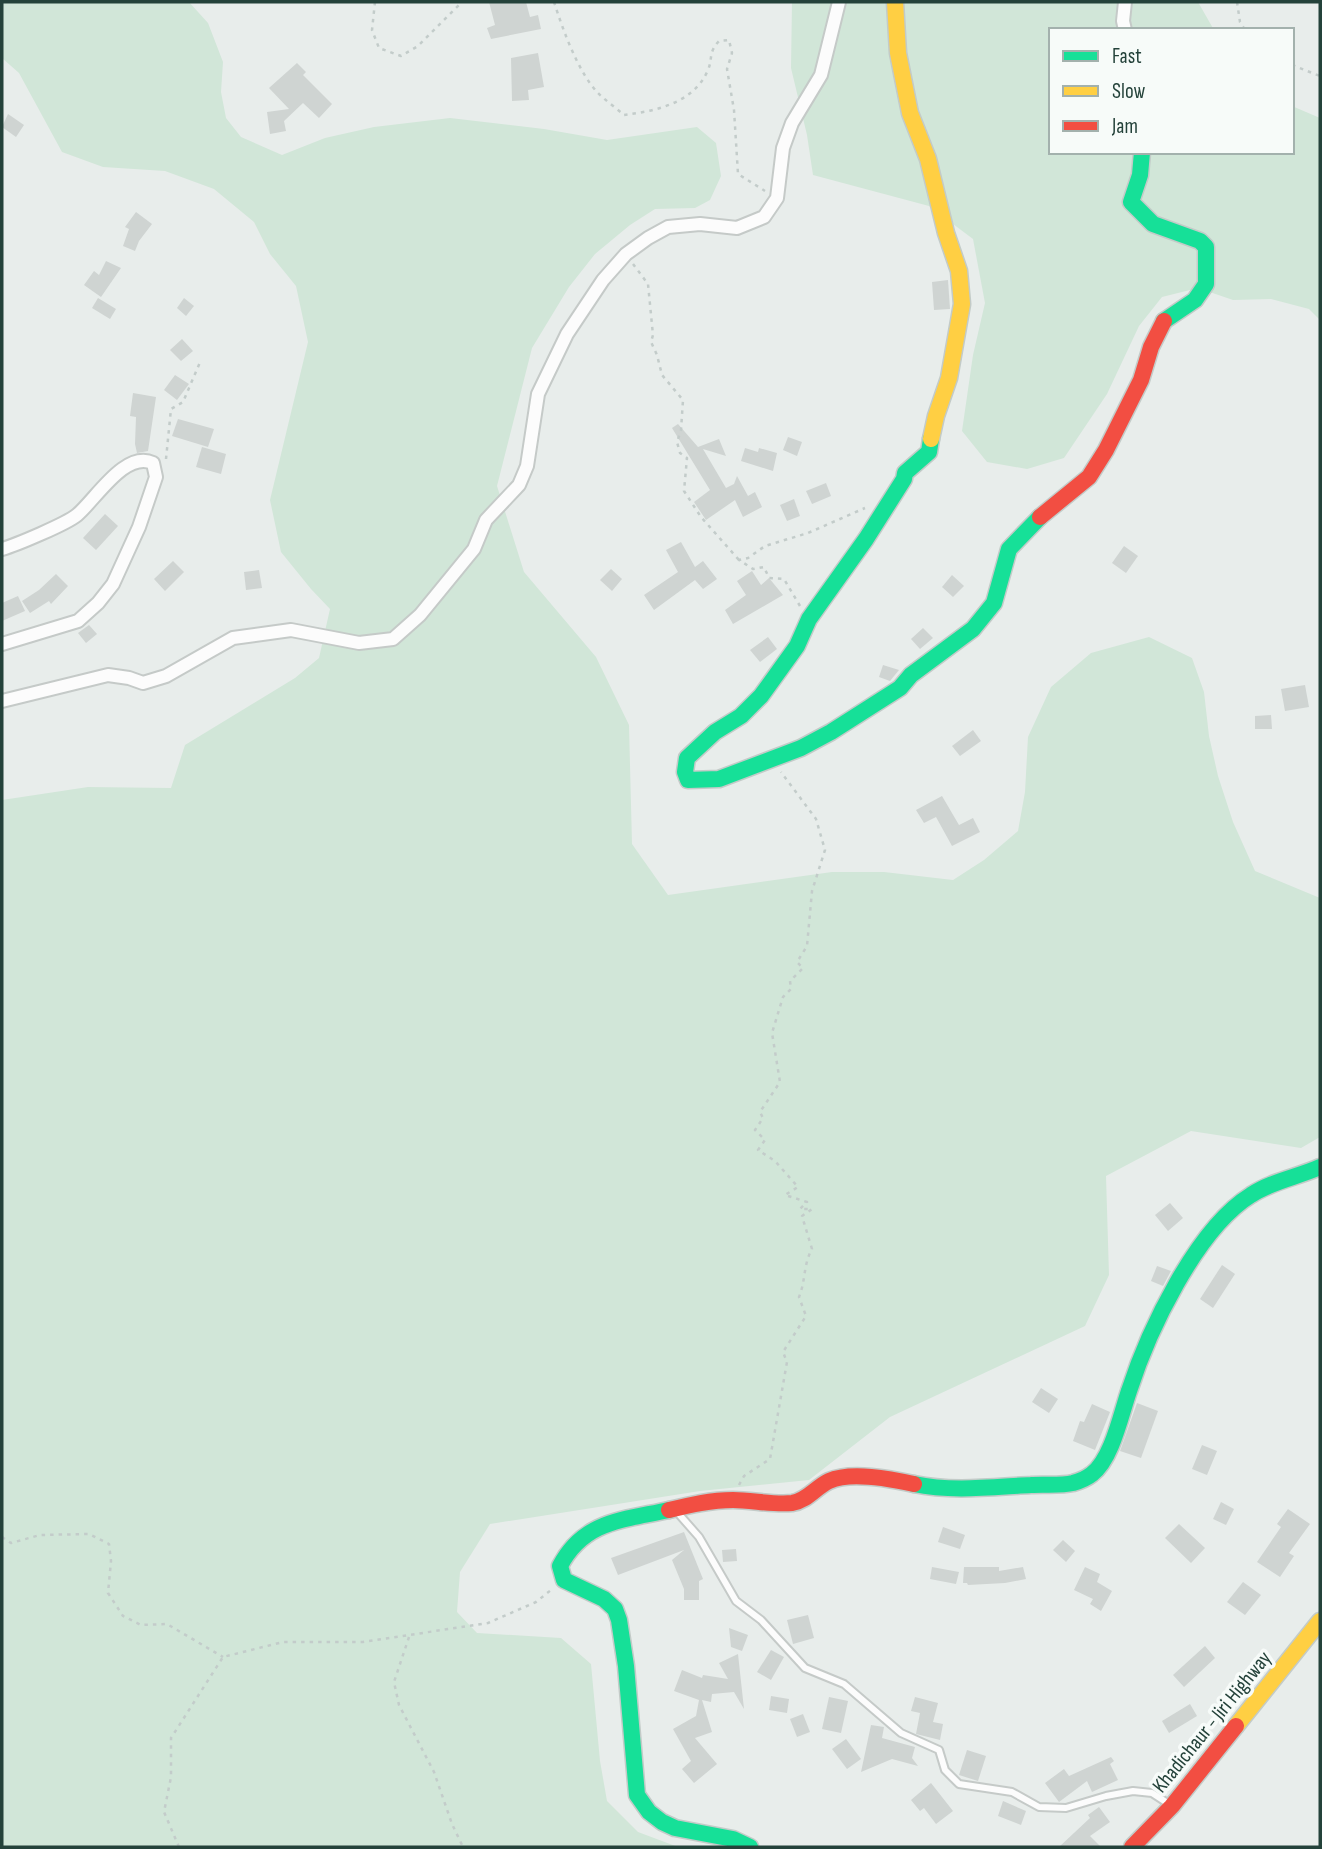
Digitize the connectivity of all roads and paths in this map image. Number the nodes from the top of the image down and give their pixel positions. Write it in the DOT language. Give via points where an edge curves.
graph roads {
  1 [pos="375,2"];
  2 [pos="462,2"];
  3 [pos="554,2"];
  4 [pos="839,2"];
  5 [pos="895,2"];
  6 [pos="1125,2"];
  7 [pos="1237,2"];
  8 [pos="1125,28"];
  9 [pos="1244,28"];
  10 [pos="1294,66"];
  11 [pos="1320,76"];
  12 [pos="1142,154"];
  13 [pos="777,198"];
  14 [pos="626,254"];
  15 [pos="201,360"];
  16 [pos="153,463"];
  17 [pos="871,503"];
  18 [pos="2,549"];
  19 [pos="739,560"];
  20 [pos="809,619"];
  21 [pos="2,645"];
  22 [pos="2,701"];
  23 [pos="771,759"];
  24 [pos="1320,1167"];
  25 [pos="731,1500"];
  26 [pos="674,1508"];
  27 [pos="2,1538"];
  28 [pos="564,1580"];
  29 [pos="1320,1620"];
  30 [pos="410,1636"];
  31 [pos="223,1657"];
  32 [pos="1172,1806"];
  33 [pos="179,1847"];
  34 [pos="463,1847"];
  35 [pos="750,1847"];
  36 [pos="1132,1847"];
  1 -- 2 [label="path" via="372,30 379,48 401,55 418,46"];
  3 -- 13 [label="path" via="582,69 597,92 624,115 652,111 689,96 708,70 710,50 719,41 729,40 732,53 727,69 737,174"];
  4 -- 13 [label="street" via="821,75 792,123 783,148"];
  5 -- 20 [label="street" via="898,53 910,113 928,159 959,271 962,304 929,452 905,473 866,539"];
  6 -- 8 [label="street"];
  7 -- 9 [label="path"];
  10 -- 11 [label="path"];
  12 -- 23 [label="street" via="1131,202 1153,224 1206,247 1206,284 1195,300 1166,318 1106,450 1088,477 1009,549 994,603 973,629 900,688 831,732"];
  13 -- 14 [label="street" via="764,217 737,228 668,227"];
  14 -- 19 [label="path" via="648,284 651,342 662,375 683,400 677,442 687,458 684,491"];
  14 -- 22 [label="street" via="566,334 538,394 527,466 519,485 486,520 474,549 420,615 393,639 359,643 291,630 233,638 166,676 143,683 108,675"];
  15 -- 16 [label="path" via="183,402 171,409 167,459"];
  16 -- 18 [label="street" via="136,460 75,517"];
  16 -- 21 [label="street" via="156,477 139,527 113,584 98,603 78,621"];
  17 -- 19 [label="path" via="862,511"];
  19 -- 20 [label="path" via="753,569 764,567 769,578 784,579"];
  20 -- 23 [label="street" via="797,646 761,695 687,758 685,772 688,780 719,779"];
  23 -- 25 [label="path" via="816,819 825,850 812,891 807,946 797,962 803,968 790,981 791,989 783,997 772,1033 780,1082 760,1112 763,1118 755,1130 765,1140 758,1150 798,1187 785,1195 807,1202 800,1209 812,1209 802,1216 812,1249 804,1262 805,1283 799,1297 806,1316 783,1352 787,1362 770,1459 744,1476"];
  24 -- 25 [label="street" via="1274,1183 1242,1201 1219,1225 1164,1306 1102,1462 1091,1476 1073,1483 954,1489 881,1477 839,1478 800,1501"];
  25 -- 26 [label="street"];
  26 -- 28 [label="street" via="589,1530 568,1550 560,1566"];
  26 -- 32 [label="lane" via="699,1537 736,1601 761,1620 805,1668 845,1684 901,1733 939,1751 945,1770 959,1784 1012,1792 1040,1807 1066,1808 1133,1791 1152,1793"];
  27 -- 31 [label="path" via="11,1542 40,1535 89,1534 108,1544 108,1593 123,1616 141,1625 167,1624"];
  28 -- 30 [label="path" via="536,1602 488,1623"];
  28 -- 35 [label="street" via="598,1594 617,1611 637,1795 646,1810 668,1827 734,1837"];
  29 -- 32 [label="street, Khadichaur - Jiri Highway"];
  30 -- 31 [label="path" via="363,1642 284,1642"];
  30 -- 34 [label="path" via="394,1682 399,1705 434,1772"];
  31 -- 33 [label="path" via="171,1738 171,1777 164,1812"];
  32 -- 36 [label="street, Khadichaur - Jiri Highway"];
}
